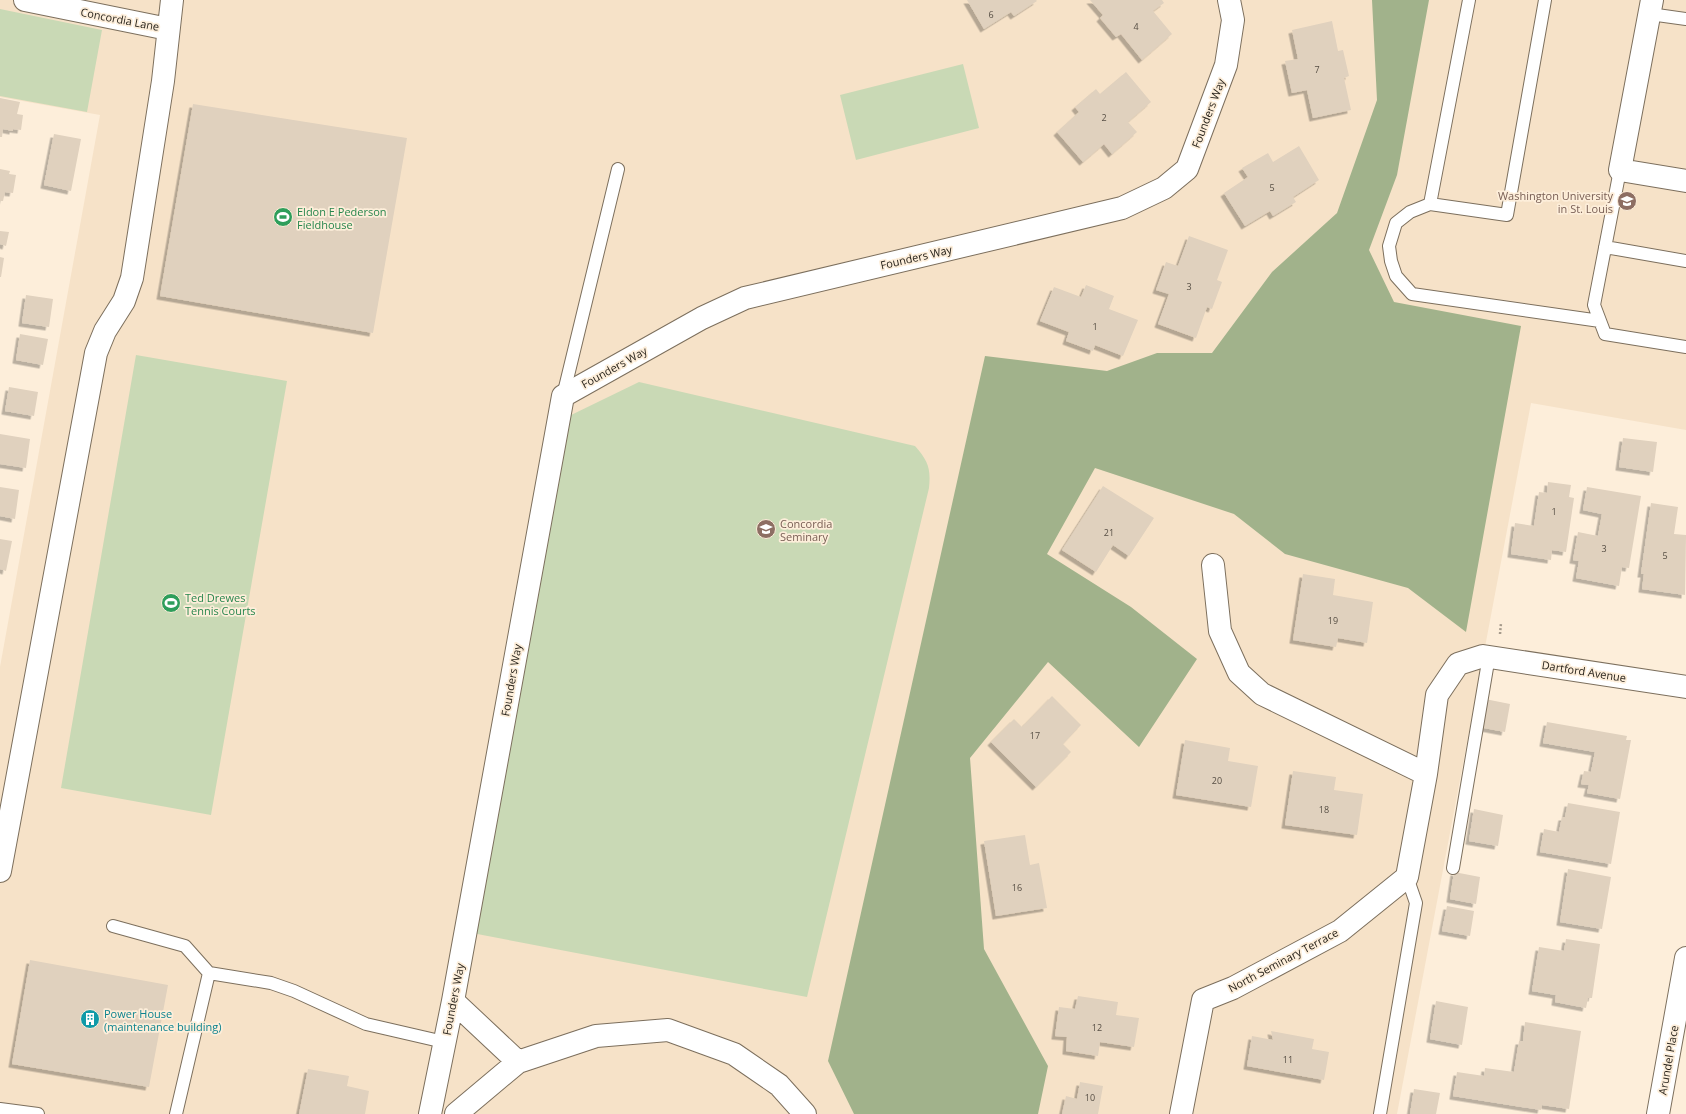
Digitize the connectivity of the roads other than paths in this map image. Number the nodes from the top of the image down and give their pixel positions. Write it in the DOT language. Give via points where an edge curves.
graph roads {
  1 [pos="25,0"];
  2 [pos="172,0"];
  3 [pos="1229,0"];
  4 [pos="1470,0"];
  5 [pos="1545,0"];
  6 [pos="1651,7"];
  7 [pos="1686,19"];
  8 [pos="168,29"];
  9 [pos="618,169"];
  10 [pos="1620,170"];
  11 [pos="1686,181"];
  12 [pos="1430,204"];
  13 [pos="1605,247"];
  14 [pos="1686,261"];
  15 [pos="1600,320"];
  16 [pos="1686,347"];
  17 [pos="562,396"];
  18 [pos="1213,565"];
  19 [pos="1486,656"];
  20 [pos="1686,687"];
  21 [pos="1426,774"];
  22 [pos="1453,868"];
  23 [pos="0,872"];
  24 [pos="1407,877"];
  25 [pos="113,926"];
  26 [pos="1686,958"];
  27 [pos="209,973"];
  28 [pos="453,1001"];
  29 [pos="444,1042"];
  30 [pos="518,1062"];
  31 [pos="0,1109"];
  32 [pos="38,1114"];
  33 [pos="176,1114"];
  34 [pos="430,1114"];
  35 [pos="456,1114"];
  36 [pos="805,1114"];
  37 [pos="1181,1114"];
  38 [pos="1380,1114"];
  39 [pos="1658,1114"];
  1 -- 8 [label="street, Concordia Lane"];
  2 -- 8 [label="street"];
  3 -- 17 [label="street, Founders Way" via="1233,20 1226,65 1187,169 1164,188 1122,208 745,298 702,318"];
  4 -- 12 [label="lane"];
  5 -- 12 [label="lane" via="1507,215"];
  6 -- 7 [label="lane"];
  6 -- 10 [label="street"];
  8 -- 23 [label="street" via="163,81 132,278 124,301 105,332 96,353"];
  9 -- 17 [label="lane"];
  10 -- 11 [label="street"];
  10 -- 13 [label="lane"];
  12 -- 15 [label="lane" via="1410,212 1396,223 1389,246 1396,276 1412,294"];
  13 -- 14 [label="lane"];
  13 -- 15 [label="lane" via="1594,306"];
  15 -- 16 [label="lane" via="1605,334"];
  17 -- 28 [label="street, Founders Way"];
  18 -- 21 [label="street" via="1220,631 1240,673 1262,694"];
  19 -- 20 [label="street, Dartford Avenue"];
  19 -- 21 [label="street" via="1458,664 1437,695"];
  19 -- 22 [label="lane"];
  21 -- 24 [label="street"];
  24 -- 37 [label="street, North Seminary Terrace" via="1340,931 1233,988 1202,1000"];
  24 -- 38 [label="lane" via="1416,903"];
  25 -- 27 [label="lane" via="185,946"];
  26 -- 39 [label="street, Arundel Place"];
  27 -- 29 [label="lane" via="271,983 366,1024"];
  27 -- 33 [label="lane"];
  28 -- 29 [label="street, Founders Way"];
  28 -- 30 [label="street"];
  29 -- 34 [label="street, Founders Way"];
  30 -- 35 [label="street"];
  30 -- 36 [label="street" via="596,1036 668,1030 734,1054 778,1085"];
  31 -- 32 [label="lane"];
}
